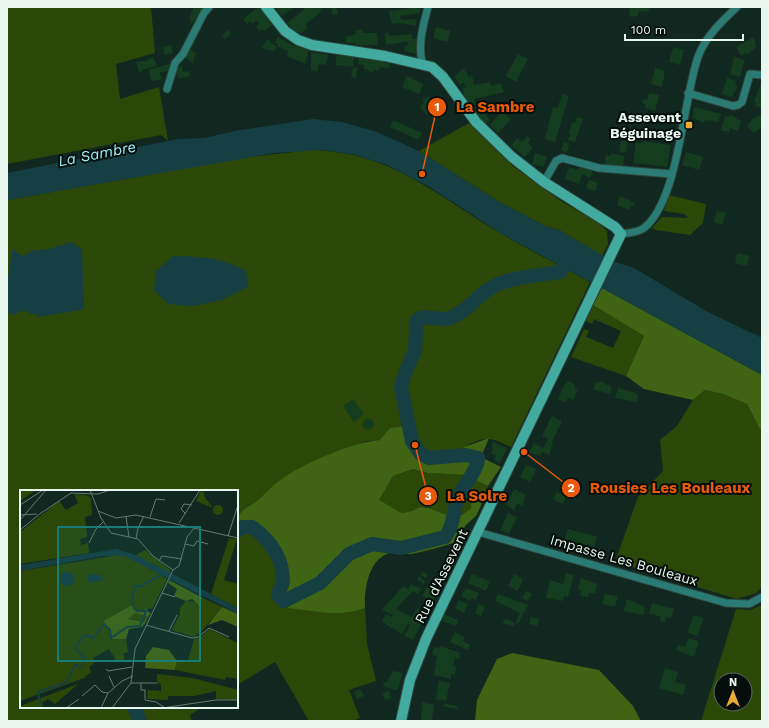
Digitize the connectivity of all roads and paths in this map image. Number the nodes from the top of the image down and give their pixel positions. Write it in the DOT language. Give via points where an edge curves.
graph roads {
  1 [pos="209,7"];
  2 [pos="266,7"];
  3 [pos="428,7"];
  4 [pos="737,7"];
  5 [pos="422,63"];
  6 [pos="762,75"];
  7 [pos="167,89"];
  8 [pos="688,93"];
  9 [pos="671,174"];
  10 [pos="544,182"];
  11 [pos="621,234"];
  12 [pos="478,532"];
  13 [pos="762,597"];
  14 [pos="401,721"];
  1 -- 7 [label="street" via="183,54 175,63"];
  2 -- 5 [label="street" via="285,31 312,46"];
  3 -- 5 [label="street" via="420,38"];
  4 -- 8 [label="street" via="706,42 698,56"];
  5 -- 10 [label="street" via="439,72 476,122 512,157"];
  6 -- 8 [label="street" via="750,74 742,102 738,105 732,106"];
  8 -- 9 [label="street"];
  9 -- 10 [label="street" via="599,168 562,158 556,161"];
  9 -- 11 [label="street" via="657,213 643,229"];
  10 -- 11 [label="street" via="615,227"];
  11 -- 12 [label="street, Rue d'Assevent"];
  12 -- 13 [label="street, Impasse Les Bouleaux" via="726,604 749,604"];
  12 -- 14 [label="street, Rue d'Assevent" via="416,662 404,699"];
}
